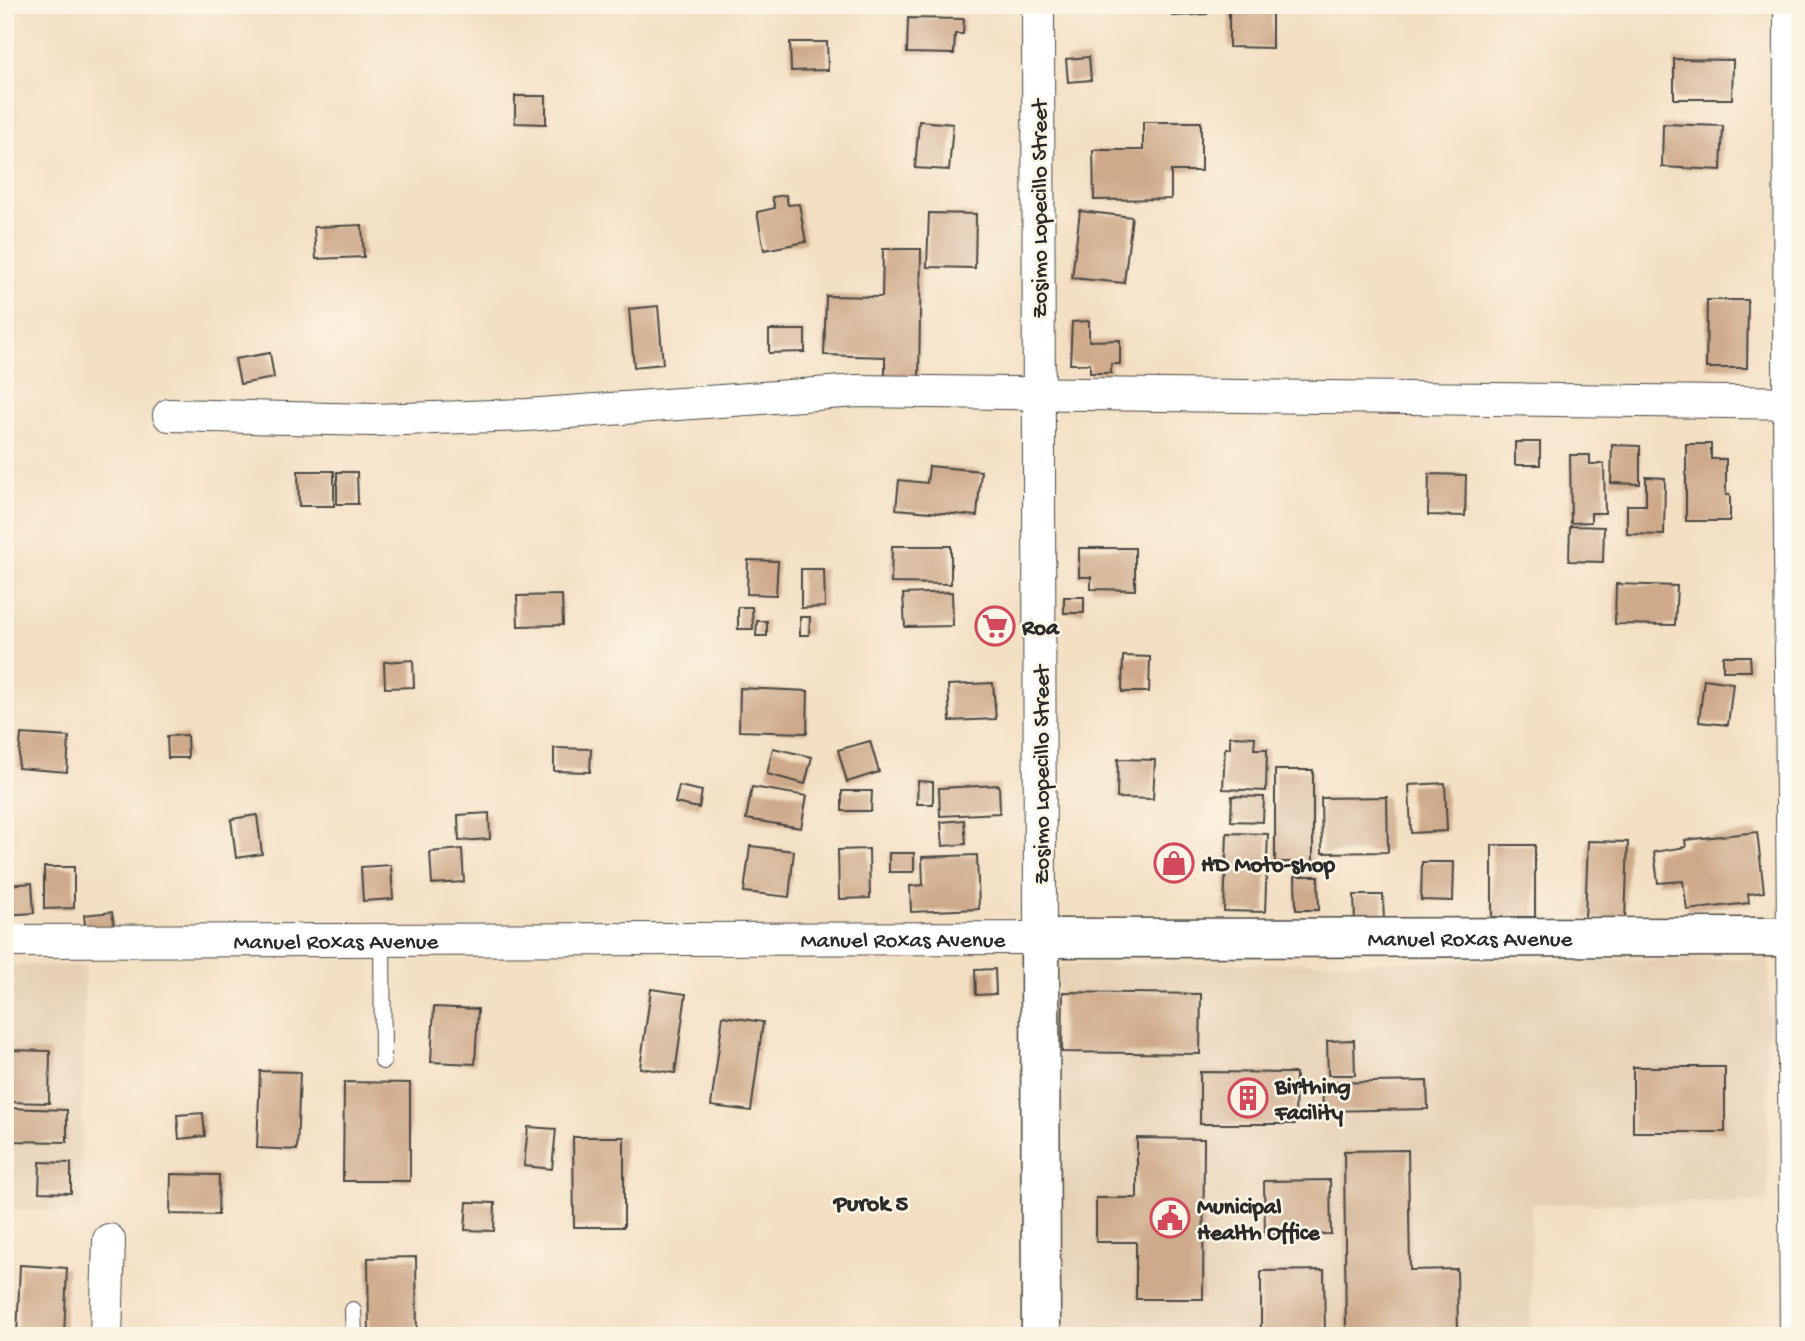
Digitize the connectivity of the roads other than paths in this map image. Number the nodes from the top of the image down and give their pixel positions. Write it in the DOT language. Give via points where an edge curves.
graph roads {
  1 [pos="1038,5"];
  2 [pos="1790,5"];
  3 [pos="1039,394"];
  4 [pos="1794,403"];
  5 [pos="169,415"];
  6 [pos="1796,937"];
  7 [pos="1040,938"];
  8 [pos="382,940"];
  9 [pos="5,941"];
  10 [pos="383,1061"];
  11 [pos="109,1240"];
  12 [pos="353,1310"];
  13 [pos="106,1336"];
  14 [pos="354,1336"];
  15 [pos="1041,1336"];
  16 [pos="1796,1336"];
  1 -- 3 [label="street, Zosimo Lopecillo Street"];
  2 -- 4 [label="street"];
  3 -- 4 [label="street"];
  3 -- 5 [label="street" via="857,391 527,415 373,420"];
  3 -- 7 [label="street, Zosimo Lopecillo Street"];
  4 -- 6 [label="street"];
  6 -- 7 [label="main road, Manuel Roxas Avenue"];
  6 -- 16 [label="street"];
  7 -- 8 [label="street, Manuel Roxas Avenue"];
  7 -- 15 [label="main road, Zosimo Lopecillo Street"];
  8 -- 9 [label="street, Manuel Roxas Avenue"];
  8 -- 10 [label="lane"];
  11 -- 13 [label="street"];
  12 -- 14 [label="lane"];
}
